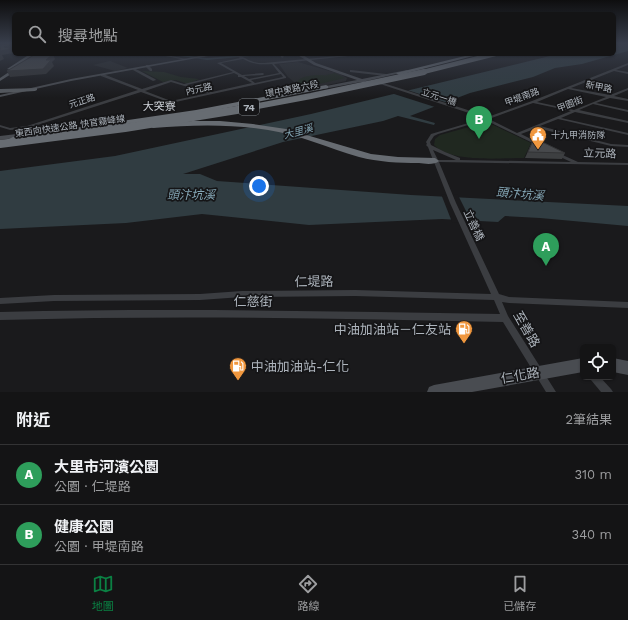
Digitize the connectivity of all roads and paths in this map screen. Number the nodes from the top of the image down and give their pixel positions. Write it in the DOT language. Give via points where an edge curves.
graph roads {
  1 [pos="22,61"];
  2 [pos="28,61"];
  3 [pos="175,61"];
  4 [pos="230,61"];
  5 [pos="251,61"];
  6 [pos="288,61"];
  7 [pos="315,61"];
  8 [pos="316,61"];
  9 [pos="448,61"];
  10 [pos="457,61"];
  11 [pos="462,61"];
  12 [pos="466,61"];
  13 [pos="272,63"];
  14 [pos="628,65"];
  15 [pos="147,66"];
  16 [pos="134,69"];
  17 [pos="151,70"];
  18 [pos="614,70"];
  19 [pos="351,71"];
  20 [pos="232,73"];
  21 [pos="282,73"];
  22 [pos="628,73"];
  23 [pos="0,75"];
  24 [pos="102,75"];
  25 [pos="386,75"];
  26 [pos="239,76"];
  27 [pos="269,76"];
  28 [pos="0,80"];
  29 [pos="154,80"];
  30 [pos="248,80"];
  31 [pos="368,81"];
  32 [pos="254,83"];
  33 [pos="186,84"];
  34 [pos="42,87"];
  35 [pos="326,87"];
  36 [pos="35,88"];
  37 [pos="567,88"];
  38 [pos="628,89"];
  39 [pos="141,90"];
  40 [pos="0,91"];
  41 [pos="16,93"];
  42 [pos="212,93"];
  43 [pos="0,96"];
  44 [pos="610,97"];
  45 [pos="628,100"];
  46 [pos="0,102"];
  47 [pos="533,102"];
  48 [pos="594,104"];
  49 [pos="628,110"];
  50 [pos="576,111"];
  51 [pos="557,118"];
  52 [pos="485,119"];
  53 [pos="628,122"];
  54 [pos="0,126"];
  55 [pos="537,127"];
  56 [pos="518,134"];
  57 [pos="628,134"];
  58 [pos="0,138"];
  59 [pos="13,141"];
  60 [pos="0,143"];
  61 [pos="428,145"];
  62 [pos="628,146"];
  63 [pos="543,147"];
  64 [pos="549,150"];
  65 [pos="435,161"];
  66 [pos="464,161"];
  67 [pos="576,162"];
  68 [pos="628,164"];
  69 [pos="497,297"];
  70 [pos="0,301"];
  71 [pos="628,305"];
  72 [pos="0,316"];
  73 [pos="505,318"];
  74 [pos="580,365"];
  75 [pos="616,366"];
  76 [pos="628,368"];
  77 [pos="538,372"];
  78 [pos="597,380"];
  79 [pos="434,392"];
  80 [pos="550,392"];
  81 [pos="608,392"];
  1 -- 23 [label="main road"];
  2 -- 28 [label="main road"];
  3 -- 15 [label="street"];
  4 -- 20 [label="street" via="218,64"];
  5 -- 13 [label="street"];
  6 -- 13 [label="street"];
  7 -- 31 [label="street"];
  8 -- 19 [label="street"];
  9 -- 25 [label="street, 環中東路六段"];
  10 -- 59 [label="highway, 東西向快速公路 快官霧峰線 / 74, bridge" via="271,101"];
  11 -- 31 [label="street, 環中東路六段"];
  12 -- 59 [label="highway, 東西向快速公路 快官霧峰線 / 74, bridge" via="396,79 189,118"];
  13 -- 21 [label="street"];
  14 -- 18 [label="street, 甲堤南路"];
  15 -- 16 [label="street"];
  15 -- 17 [label="street"];
  16 -- 24 [label="street"];
  16 -- 29 [label="street"];
  18 -- 22 [label="street"];
  18 -- 37 [label="street, 甲堤南路"];
  19 -- 25 [label="street"];
  19 -- 31 [label="street"];
  20 -- 26 [label="street"];
  20 -- 33 [label="street"];
  21 -- 27 [label="street"];
  21 -- 32 [label="street, 內元路" via="285,76"];
  24 -- 34 [label="street"];
  24 -- 39 [label="street, 內元路"];
  25 -- 31 [label="street, 環中東路六段"];
  26 -- 27 [label="street"];
  26 -- 30 [label="street"];
  27 -- 30 [label="street"];
  30 -- 32 [label="street"];
  31 -- 35 [label="street, 環中東路六段"];
  31 -- 52 [label="street, 立元一橋"];
  31 -- 60 [label="street, 環中東路六段" via="196,115"];
  32 -- 42 [label="street, 內元路"];
  33 -- 39 [label="street, 元正路" via="174,81"];
  33 -- 42 [label="street"];
  34 -- 36 [label="street"];
  34 -- 41 [label="street"];
  35 -- 58 [label="street, 環中東路六段" via="149,118"];
  35 -- 59 [label="highway" via="189,113"];
  36 -- 41 [label="main road"];
  37 -- 44 [label="street, 新甲路"];
  37 -- 47 [label="street, 甲堤南路"];
  38 -- 44 [label="street, 甲園街"];
  39 -- 42 [label="street, 內元路" via="171,102"];
  39 -- 54 [label="street, 元正路" via="27,128 10,129"];
  40 -- 41 [label="main road"];
  41 -- 43 [label="street"];
  41 -- 46 [label="street"];
  44 -- 45 [label="street, 新甲路"];
  44 -- 48 [label="street, 甲園街"];
  47 -- 50 [label="street"];
  47 -- 52 [label="street, 甲堤南路"];
  48 -- 49 [label="street"];
  48 -- 50 [label="street, 甲園街"];
  50 -- 51 [label="street, 甲園街"];
  50 -- 53 [label="street"];
  51 -- 55 [label="street, 甲園街"];
  51 -- 57 [label="street"];
  52 -- 56 [label="street"];
  52 -- 61 [label="street, 甲堤南路" via="435,134 429,139"];
  55 -- 56 [label="street, 甲園街"];
  55 -- 62 [label="street" via="611,145"];
  56 -- 63 [label="street"];
  59 -- 60 [label="highway, 東西向快速公路 快官霧峰線 / 74, bridge"];
  59 -- 65 [label="highway, 74, bridge" via="70,138 160,126 231,124 288,132 372,157"];
  61 -- 65 [label="street"];
  61 -- 66 [label="street"];
  64 -- 67 [label="street, 立元路"];
  65 -- 66 [label="street"];
  65 -- 69 [label="street, 立善橋"];
  66 -- 67 [label="street"];
  67 -- 68 [label="street, 立元路"];
  69 -- 70 [label="street, 仁堤路" via="347,293"];
  69 -- 71 [label="street, 仁堤路" via="509,300"];
  69 -- 73 [label="street, 至善路"];
  72 -- 73 [label="street, 仁慈街" via="204,312"];
  73 -- 77 [label="street, 至善路"];
  74 -- 77 [label="street, 仁化路"];
  75 -- 76 [label="street"];
  77 -- 79 [label="street, 仁化路"];
  77 -- 80 [label="street, 至善路"];
  78 -- 81 [label="street"];
}
